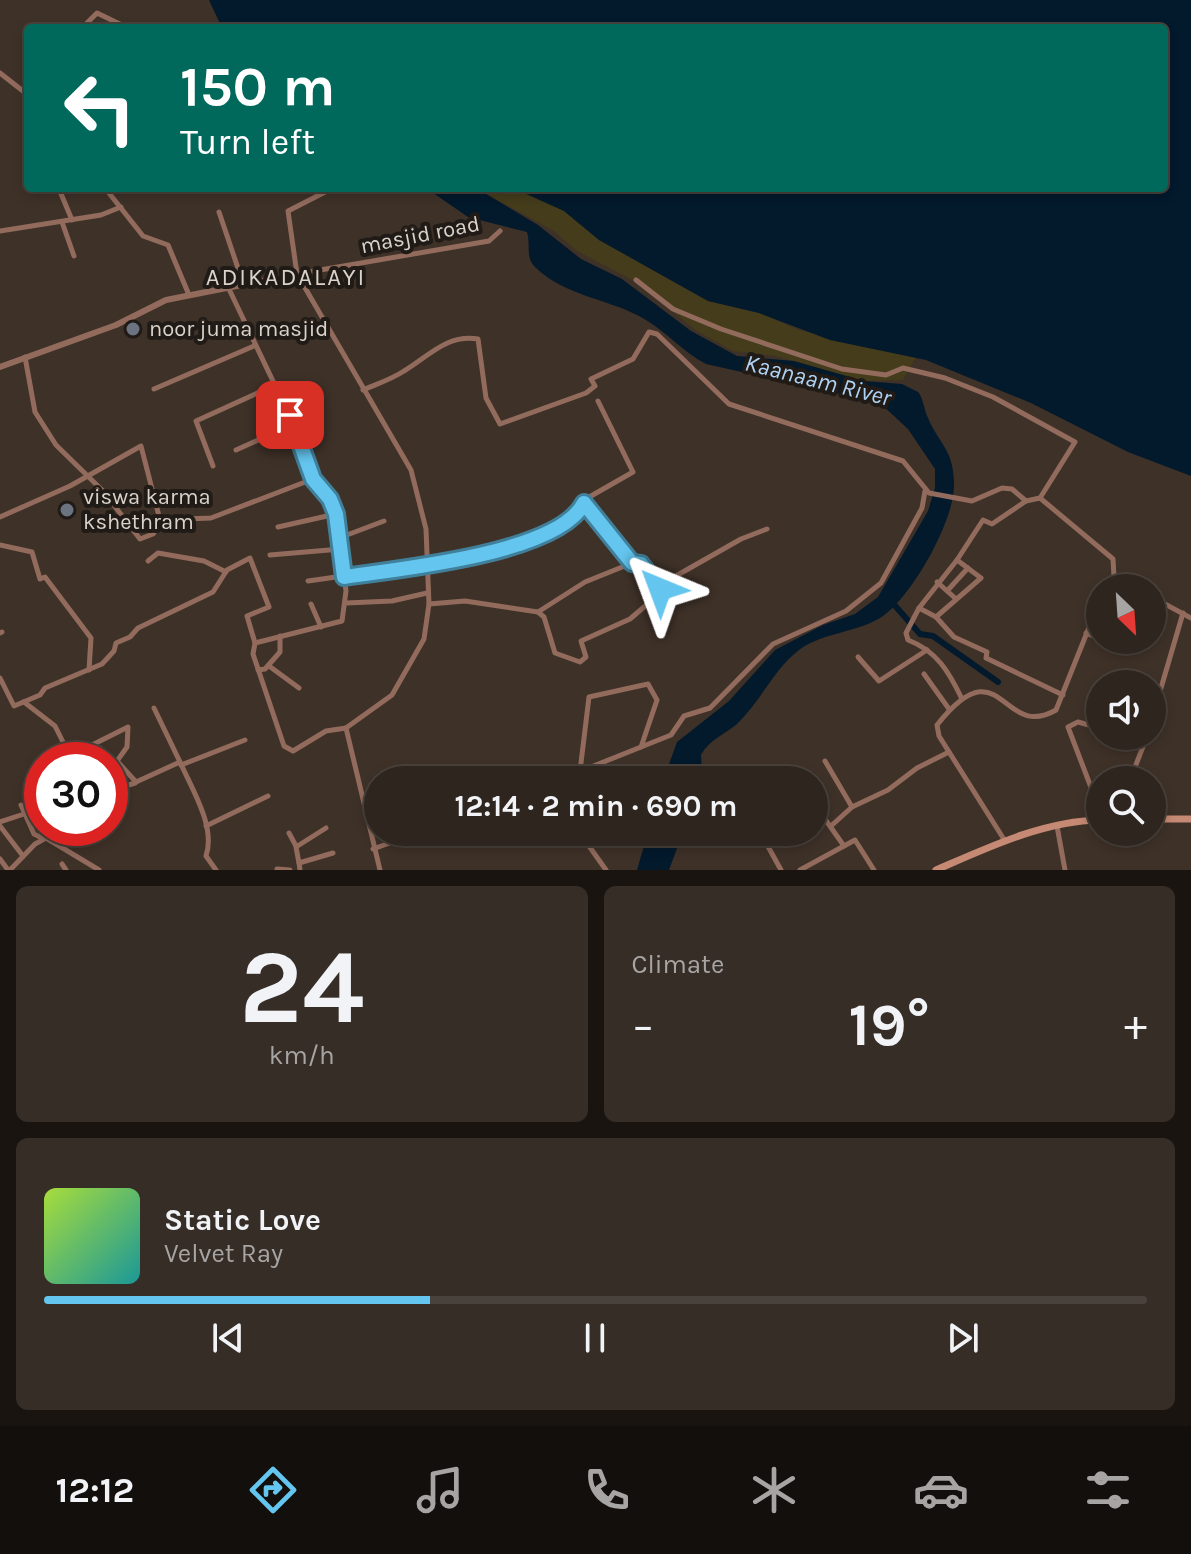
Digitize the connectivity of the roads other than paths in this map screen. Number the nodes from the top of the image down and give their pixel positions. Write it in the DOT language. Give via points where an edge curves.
graph roads {
  1 [pos="86,24"];
  2 [pos="120,24"];
  3 [pos="0,73"];
  4 [pos="24,85"];
  5 [pos="60,192"];
  6 [pos="108,192"];
  7 [pos="325,192"];
  8 [pos="121,207"];
  9 [pos="219,212"];
  10 [pos="72,220"];
  11 [pos="62,222"];
  12 [pos="0,231"];
  13 [pos="500,231"];
  14 [pos="74,256"];
  15 [pos="297,274"];
  16 [pos="636,280"];
  17 [pos="243,283"];
  18 [pos="228,286"];
  19 [pos="189,295"];
  20 [pos="254,346"];
  21 [pos="25,357"];
  22 [pos="0,367"];
  23 [pos="275,385"];
  24 [pos="154,389"];
  25 [pos="363,390"];
  26 [pos="598,401"];
  27 [pos="294,424"];
  28 [pos="236,450"];
  29 [pos="213,466"];
  30 [pos="88,475"];
  31 [pos="313,479"];
  32 [pos="927,492"];
  33 [pos="1040,498"];
  34 [pos="1026,501"];
  35 [pos="584,503"];
  36 [pos="336,514"];
  37 [pos="0,517"];
  38 [pos="164,519"];
  39 [pos="384,521"];
  40 [pos="278,527"];
  41 [pos="767,529"];
  42 [pos="339,538"];
  43 [pos="0,545"];
  44 [pos="341,549"];
  45 [pos="270,555"];
  46 [pos="957,560"];
  47 [pos="148,561"];
  48 [pos="632,563"];
  49 [pos="425,565"];
  50 [pos="968,568"];
  51 [pos="226,572"];
  52 [pos="1114,574"];
  53 [pos="344,577"];
  54 [pos="308,581"];
  55 [pos="937,582"];
  56 [pos="660,585"];
  57 [pos="947,591"];
  58 [pos="427,593"];
  59 [pos="955,598"];
  60 [pos="346,603"];
  61 [pos="311,604"];
  62 [pos="429,604"];
  63 [pos="1166,604"];
  64 [pos="919,608"];
  65 [pos="538,612"];
  66 [pos="1183,613"];
  67 [pos="936,617"];
  68 [pos="1191,618"];
  69 [pos="321,627"];
  70 [pos="1086,633"];
  71 [pos="280,636"];
  72 [pos="255,643"];
  73 [pos="927,650"];
  74 [pos="858,657"];
  75 [pos="269,666"];
  76 [pos="89,670"];
  77 [pos="258,670"];
  78 [pos="1166,671"];
  79 [pos="924,674"];
  80 [pos="0,678"];
  81 [pos="299,688"];
  82 [pos="1063,695"];
  83 [pos="962,699"];
  84 [pos="24,702"];
  85 [pos="154,708"];
  86 [pos="949,709"];
  87 [pos="1086,724"];
  88 [pos="346,728"];
  89 [pos="245,740"];
  90 [pos="64,742"];
  91 [pos="102,742"];
  92 [pos="127,742"];
  93 [pos="641,747"];
  94 [pos="949,752"];
  95 [pos="825,761"];
  96 [pos="180,764"];
  97 [pos="581,766"];
  98 [pos="593,766"];
  99 [pos="128,773"];
  100 [pos="1086,774"];
  101 [pos="136,782"];
  102 [pos="128,785"];
  103 [pos="268,796"];
  104 [pos="21,805"];
  105 [pos="852,807"];
  106 [pos="24,814"];
  107 [pos="1166,819"];
  108 [pos="1191,819"];
  109 [pos="828,822"];
  110 [pos="1086,822"];
  111 [pos="0,824"];
  112 [pos="206,826"];
  113 [pos="831,826"];
  114 [pos="1057,826"];
  115 [pos="326,828"];
  116 [pos="289,833"];
  117 [pos="1005,841"];
  118 [pos="34,846"];
  119 [pos="54,846"];
  120 [pos="296,846"];
  121 [pos="381,846"];
  122 [pos="589,846"];
  123 [pos="768,846"];
  124 [pos="844,846"];
  125 [pos="373,849"];
  126 [pos="333,853"];
  127 [pos="23,856"];
  128 [pos="0,859"];
  129 [pos="300,867"];
  130 [pos="90,868"];
  131 [pos="277,869"];
  132 [pos="9,870"];
  133 [pos="99,870"];
  134 [pos="216,870"];
  135 [pos="290,870"];
  136 [pos="380,870"];
  137 [pos="606,870"];
  138 [pos="781,870"];
  139 [pos="800,870"];
  140 [pos="874,870"];
  141 [pos="936,870"];
  142 [pos="1065,870"];
  1 -- 2 [label="street" via="97,13"];
  3 -- 4 [label="street"];
  5 -- 10 [label="street"];
  6 -- 8 [label="street"];
  7 -- 15 [label="street" via="288,211"];
  8 -- 10 [label="street"];
  8 -- 19 [label="street" via="143,236 168,245"];
  9 -- 17 [label="street"];
  10 -- 11 [label="street"];
  11 -- 12 [label="street"];
  11 -- 14 [label="street"];
  13 -- 15 [label="street, masjid road" via="489,241"];
  15 -- 17 [label="street"];
  15 -- 25 [label="street"];
  16 -- 33 [label="street" via="673,309 721,329 842,369 886,375 903,368 945,378 1026,415 1075,442"];
  17 -- 18 [label="street"];
  18 -- 19 [label="street"];
  18 -- 20 [label="street"];
  19 -- 21 [label="street"];
  20 -- 23 [label="street"];
  20 -- 24 [label="street"];
  21 -- 22 [label="street"];
  21 -- 30 [label="street" via="35,412 56,445"];
  23 -- 27 [label="street"];
  23 -- 29 [label="street" via="196,421"];
  25 -- 32 [label="street" via="402,373 442,344 478,339 486,398 500,424 586,393 595,386 591,379 633,359 649,332 729,404 903,461"];
  25 -- 49 [label="street" via="411,470 426,529"];
  26 -- 35 [label="street" via="633,472"];
  27 -- 28 [label="street"];
  27 -- 31 [label="street"];
  30 -- 37 [label="street"];
  30 -- 38 [label="street" via="140,539 153,534"];
  30 -- 38 [label="street" via="141,446 156,516"];
  31 -- 36 [label="street"];
  31 -- 38 [label="street" via="211,518"];
  32 -- 34 [label="street" via="960,502 1002,488"];
  32 -- 93 [label="street" via="881,583 846,611 773,644 710,708 684,716 671,735"];
  33 -- 34 [label="street"];
  33 -- 52 [label="street" via="1113,559"];
  34 -- 46 [label="street" via="992,524 983,520"];
  35 -- 48 [label="street"];
  35 -- 49 [label="street" via="564,523 529,540 476,557"];
  36 -- 40 [label="street"];
  36 -- 42 [label="street"];
  39 -- 42 [label="street"];
  41 -- 56 [label="street"];
  42 -- 44 [label="street"];
  43 -- 76 [label="street" via="32,552 40,579 45,577 91,638"];
  44 -- 45 [label="street"];
  44 -- 53 [label="street"];
  46 -- 50 [label="street"];
  46 -- 55 [label="street"];
  47 -- 51 [label="street" via="158,553 204,561"];
  48 -- 56 [label="street" via="641,564"];
  48 -- 65 [label="street" via="585,582"];
  49 -- 53 [label="street"];
  49 -- 58 [label="street"];
  50 -- 57 [label="street"];
  50 -- 59 [label="street" via="981,578"];
  51 -- 72 [label="street" via="249,559 254,564 269,607 247,616"];
  51 -- 76 [label="street" via="213,592 138,628 116,643 109,659"];
  53 -- 54 [label="street"];
  53 -- 60 [label="street"];
  55 -- 57 [label="street"];
  55 -- 64 [label="street"];
  56 -- 65 [label="street" via="658,595 630,619 581,641 586,657 580,662 555,653"];
  57 -- 59 [label="street"];
  58 -- 60 [label="street"];
  58 -- 62 [label="street"];
  59 -- 67 [label="street"];
  60 -- 69 [label="street" via="342,621"];
  61 -- 69 [label="street"];
  62 -- 65 [label="street" via="465,601"];
  62 -- 88 [label="street" via="424,639 403,679 383,704"];
  63 -- 66 [label="street"];
  64 -- 67 [label="street"];
  64 -- 73 [label="street" via="908,640"];
  66 -- 68 [label="street"];
  66 -- 78 [label="street"];
  67 -- 82 [label="street" via="954,637 987,652 986,658"];
  69 -- 71 [label="street"];
  70 -- 82 [label="street"];
  71 -- 72 [label="street"];
  71 -- 75 [label="street" via="280,652"];
  72 -- 77 [label="street"];
  73 -- 74 [label="street" via="879,681"];
  73 -- 83 [label="street" via="946,665"];
  75 -- 77 [label="street"];
  75 -- 81 [label="street"];
  76 -- 84 [label="street"];
  77 -- 88 [label="street" via="287,750 332,728"];
  79 -- 86 [label="street"];
  80 -- 84 [label="street" via="14,706"];
  82 -- 83 [label="street" via="1046,716 1013,711 986,689"];
  83 -- 86 [label="street"];
  84 -- 90 [label="street" via="55,726"];
  85 -- 96 [label="street"];
  86 -- 94 [label="street" via="937,725"];
  87 -- 100 [label="street" via="1068,727"];
  88 -- 125 [label="street"];
  89 -- 96 [label="street"];
  91 -- 92 [label="street" via="128,727"];
  93 -- 97 [label="street" via="657,700 648,684 589,697"];
  93 -- 98 [label="street"];
  94 -- 105 [label="street"];
  94 -- 117 [label="street"];
  95 -- 105 [label="street"];
  96 -- 101 [label="street"];
  96 -- 112 [label="street"];
  99 -- 101 [label="street"];
  101 -- 102 [label="street"];
  103 -- 112 [label="street"];
  104 -- 106 [label="street"];
  105 -- 113 [label="street"];
  106 -- 111 [label="street"];
  107 -- 108 [label="main road"];
  109 -- 113 [label="street"];
  110 -- 114 [label="main road"];
  111 -- 127 [label="street"];
  112 -- 134 [label="street" via="211,841 206,856"];
  113 -- 124 [label="street"];
  114 -- 117 [label="main road"];
  114 -- 142 [label="street"];
  115 -- 120 [label="street"];
  116 -- 120 [label="street"];
  117 -- 141 [label="main road"];
  118 -- 127 [label="street"];
  119 -- 130 [label="street"];
  120 -- 129 [label="street"];
  121 -- 125 [label="street"];
  122 -- 137 [label="street"];
  123 -- 138 [label="street"];
  124 -- 139 [label="street"];
  124 -- 140 [label="street" via="855,840"];
  125 -- 136 [label="street"];
  126 -- 129 [label="street"];
  127 -- 132 [label="street"];
  128 -- 132 [label="street"];
  130 -- 133 [label="street"];
  131 -- 135 [label="street"];
}
